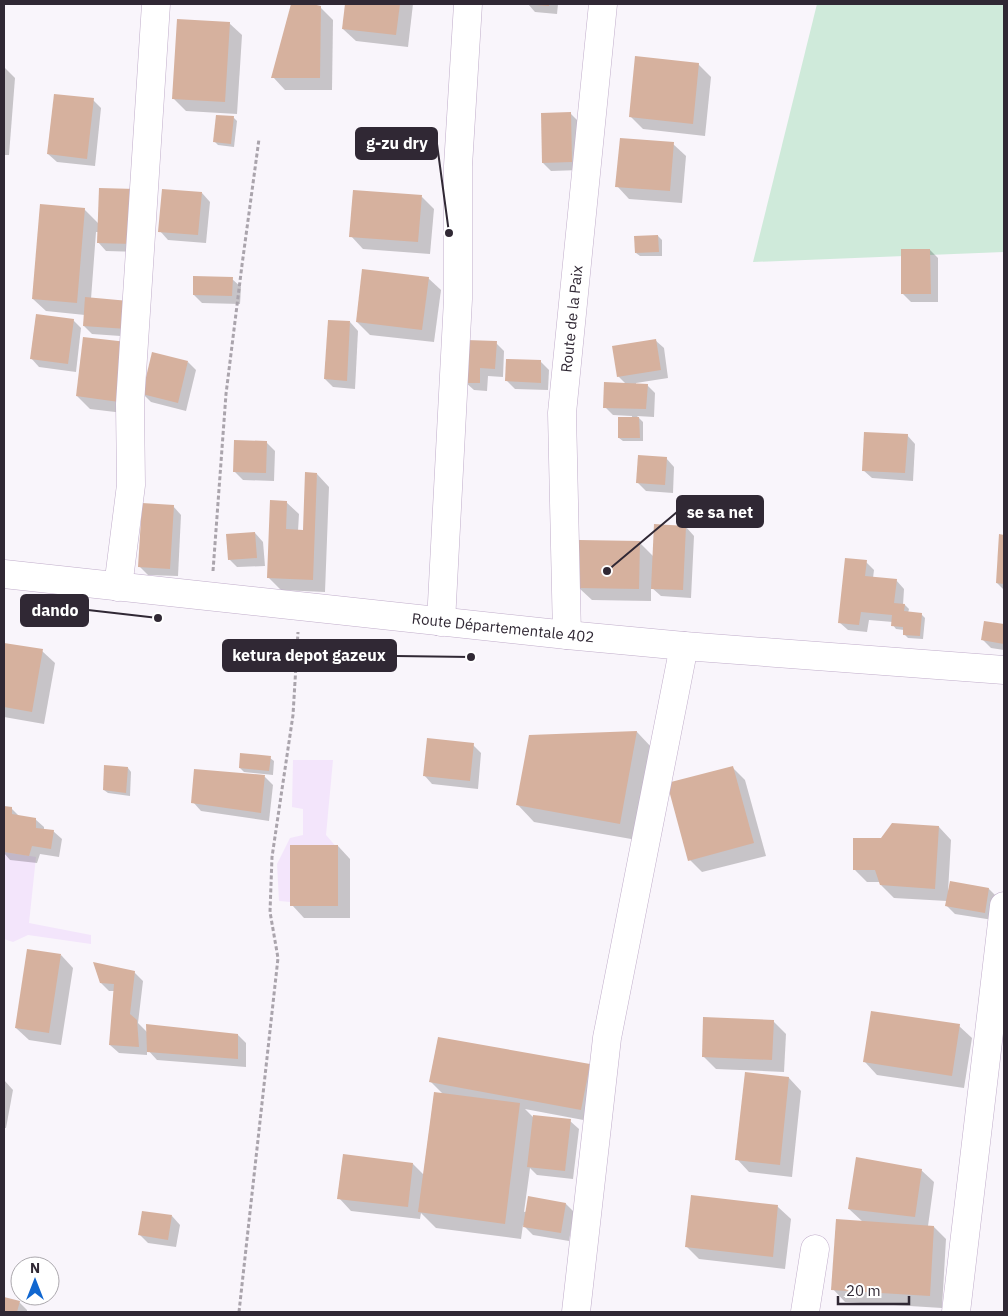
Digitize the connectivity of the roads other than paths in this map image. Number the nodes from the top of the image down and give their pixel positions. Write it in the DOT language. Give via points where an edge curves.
graph roads {
  1 [pos="156,4"];
  2 [pos="468,4"];
  3 [pos="603,4"];
  4 [pos="4,574"];
  5 [pos="118,586"];
  6 [pos="441,622"];
  7 [pos="567,635"];
  8 [pos="684,646"];
  9 [pos="1004,670"];
  10 [pos="1004,906"];
  11 [pos="815,1248"];
  12 [pos="576,1312"];
  13 [pos="805,1312"];
  14 [pos="956,1312"];
  1 -- 5 [label="street" via="130,404 131,485"];
  2 -- 6 [label="street" via="458,166 458,299"];
  3 -- 7 [label="street, Route de la Paix" via="562,413"];
  4 -- 5 [label="street, Route Départementale 402"];
  5 -- 6 [label="street, Route Départementale 402"];
  6 -- 7 [label="street, Route Départementale 402"];
  7 -- 8 [label="street, Route Départementale 402"];
  8 -- 9 [label="street, Route Départementale 402"];
  8 -- 12 [label="street" via="608,1038"];
  10 -- 14 [label="street"];
  11 -- 13 [label="street"];
}
